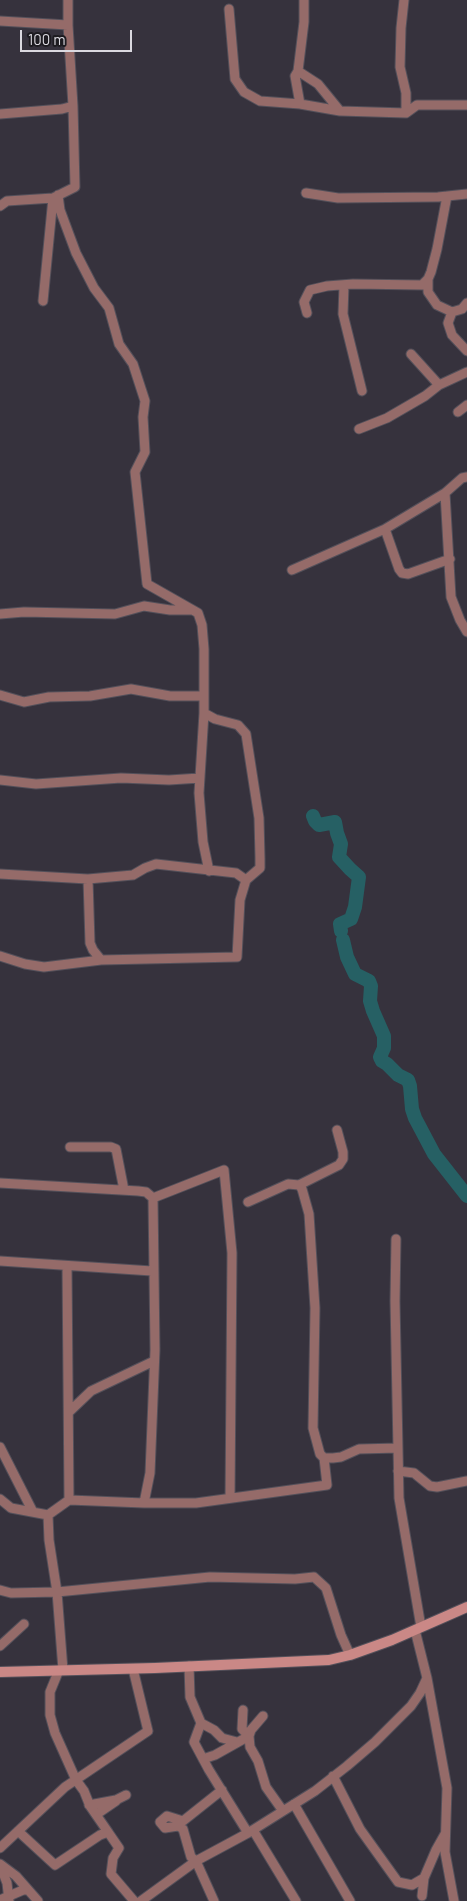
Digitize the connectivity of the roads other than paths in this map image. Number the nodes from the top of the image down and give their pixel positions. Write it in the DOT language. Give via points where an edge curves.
graph roads {
  1 [pos="68,0"];
  2 [pos="304,0"];
  3 [pos="404,0"];
  4 [pos="229,9"];
  5 [pos="0,21"];
  6 [pos="68,25"];
  7 [pos="298,71"];
  8 [pos="406,93"];
  9 [pos="300,104"];
  10 [pos="417,105"];
  11 [pos="467,105"];
  12 [pos="73,106"];
  13 [pos="340,111"];
  14 [pos="406,113"];
  15 [pos="0,114"];
  16 [pos="306,193"];
  17 [pos="467,194"];
  18 [pos="55,196"];
  19 [pos="447,196"];
  20 [pos="0,206"];
  21 [pos="428,279"];
  22 [pos="344,285"];
  23 [pos="43,301"];
  24 [pos="467,303"];
  25 [pos="452,312"];
  26 [pos="307,313"];
  27 [pos="467,350"];
  28 [pos="411,354"];
  29 [pos="467,372"];
  30 [pos="439,385"];
  31 [pos="362,391"];
  32 [pos="467,405"];
  33 [pos="458,412"];
  34 [pos="359,429"];
  35 [pos="467,477"];
  36 [pos="445,493"];
  37 [pos="385,529"];
  38 [pos="450,559"];
  39 [pos="292,570"];
  40 [pos="193,610"];
  41 [pos="0,614"];
  42 [pos="467,632"];
  43 [pos="0,695"];
  44 [pos="203,696"];
  45 [pos="204,713"];
  46 [pos="200,778"];
  47 [pos="0,780"];
  48 [pos="209,871"];
  49 [pos="0,874"];
  50 [pos="88,879"];
  51 [pos="246,880"];
  52 [pos="0,956"];
  53 [pos="101,960"];
  54 [pos="337,1130"];
  55 [pos="70,1146"];
  56 [pos="0,1183"];
  57 [pos="299,1185"];
  58 [pos="124,1190"];
  59 [pos="152,1198"];
  60 [pos="248,1202"];
  61 [pos="396,1239"];
  62 [pos="0,1261"];
  63 [pos="67,1266"];
  64 [pos="152,1271"];
  65 [pos="154,1361"];
  66 [pos="69,1412"];
  67 [pos="0,1447"];
  68 [pos="398,1448"];
  69 [pos="324,1458"];
  70 [pos="398,1471"];
  71 [pos="467,1481"];
  72 [pos="230,1498"];
  73 [pos="0,1500"];
  74 [pos="69,1500"];
  75 [pos="144,1503"];
  76 [pos="33,1512"];
  77 [pos="48,1515"];
  78 [pos="0,1590"];
  79 [pos="57,1592"];
  80 [pos="467,1607"];
  81 [pos="24,1624"];
  82 [pos="418,1629"];
  83 [pos="0,1646"];
  84 [pos="350,1655"];
  85 [pos="189,1666"];
  86 [pos="133,1668"];
  87 [pos="61,1670"];
  88 [pos="0,1672"];
  89 [pos="427,1678"];
  90 [pos="243,1710"];
  91 [pos="263,1716"];
  92 [pos="201,1723"];
  93 [pos="249,1736"];
  94 [pos="237,1742"];
  95 [pos="203,1759"];
  96 [pos="333,1776"];
  97 [pos="76,1780"];
  98 [pos="222,1790"];
  99 [pos="126,1795"];
  100 [pos="116,1800"];
  101 [pos="89,1804"];
  102 [pos="294,1804"];
  103 [pos="283,1810"];
  104 [pos="96,1814"];
  105 [pos="18,1831"];
  106 [pos="108,1832"];
  107 [pos="251,1832"];
  108 [pos="445,1834"];
  109 [pos="0,1848"];
  110 [pos="190,1851"];
  111 [pos="196,1861"];
  112 [pos="2,1870"];
  113 [pos="179,1873"];
  114 [pos="424,1878"];
  115 [pos="28,1890"];
  116 [pos="422,1896"];
  117 [pos="6,1899"];
  118 [pos="38,1901"];
  119 [pos="134,1901"];
  120 [pos="141,1901"];
  121 [pos="214,1901"];
  122 [pos="296,1901"];
  123 [pos="350,1901"];
  124 [pos="454,1901"];
  1 -- 6 [label="street"];
  2 -- 7 [label="street"];
  3 -- 8 [label="street" via="400,67"];
  4 -- 9 [label="street" via="235,79 244,92 260,101"];
  5 -- 6 [label="street"];
  6 -- 12 [label="street"];
  7 -- 9 [label="street" via="295,76"];
  7 -- 13 [label="street" via="318,84"];
  8 -- 10 [label="street"];
  8 -- 14 [label="street"];
  9 -- 13 [label="street"];
  10 -- 11 [label="street"];
  10 -- 14 [label="street"];
  12 -- 15 [label="street"];
  12 -- 18 [label="street" via="75,187"];
  13 -- 14 [label="street"];
  16 -- 19 [label="street" via="338,198"];
  17 -- 19 [label="street"];
  18 -- 20 [label="street" via="7,202"];
  18 -- 23 [label="street"];
  18 -- 40 [label="street" via="76,253 94,288 109,308 120,344 133,364 146,402 143,417 145,452 135,472 147,584"];
  19 -- 21 [label="street"];
  21 -- 22 [label="street" via="422,286"];
  21 -- 25 [label="street" via="428,292 437,305"];
  22 -- 26 [label="street" via="310,290 304,302"];
  22 -- 31 [label="street" via="343,314"];
  24 -- 25 [label="street" via="462,309"];
  25 -- 27 [label="street" via="448,323 452,334"];
  28 -- 30 [label="street"];
  29 -- 30 [label="street"];
  30 -- 34 [label="street" via="409,406"];
  32 -- 33 [label="street"];
  35 -- 36 [label="street"];
  36 -- 37 [label="street"];
  36 -- 38 [label="street"];
  37 -- 38 [label="street" via="402,573 408,574"];
  37 -- 39 [label="street"];
  38 -- 42 [label="street" via="451,598"];
  40 -- 41 [label="street" via="144,606 115,614"];
  40 -- 44 [label="street" via="198,613 202,625 205,660"];
  43 -- 44 [label="street" via="24,702 131,689 170,696"];
  44 -- 45 [label="street"];
  45 -- 46 [label="street"];
  45 -- 51 [label="street" via="238,725 246,734 259,818 260,868"];
  46 -- 47 [label="street" via="121,778 36,784"];
  46 -- 48 [label="street" via="203,842"];
  48 -- 50 [label="street" via="156,864 133,875"];
  48 -- 51 [label="street" via="236,873"];
  49 -- 50 [label="street"];
  50 -- 53 [label="street" via="90,943"];
  51 -- 53 [label="street" via="240,900 237,957"];
  52 -- 53 [label="street" via="44,967"];
  54 -- 57 [label="street" via="343,1152 339,1165"];
  55 -- 58 [label="street" via="116,1149"];
  56 -- 58 [label="street"];
  57 -- 60 [label="street" via="288,1184"];
  57 -- 69 [label="street" via="309,1214 315,1308 314,1428 317,1446"];
  58 -- 59 [label="street" via="146,1192"];
  59 -- 64 [label="street"];
  59 -- 72 [label="street" via="224,1170 233,1273"];
  61 -- 68 [label="street"];
  62 -- 63 [label="street"];
  63 -- 64 [label="street"];
  63 -- 66 [label="street"];
  64 -- 65 [label="street"];
  65 -- 66 [label="street" via="91,1391"];
  65 -- 75 [label="street" via="150,1473"];
  66 -- 74 [label="street"];
  67 -- 76 [label="street"];
  68 -- 69 [label="street" via="359,1449 341,1457"];
  68 -- 70 [label="street"];
  69 -- 72 [label="street" via="327,1485"];
  70 -- 71 [label="street" via="414,1473 430,1486"];
  70 -- 82 [label="street"];
  72 -- 75 [label="street" via="196,1503"];
  73 -- 76 [label="street" via="11,1508"];
  74 -- 75 [label="street"];
  74 -- 77 [label="street"];
  76 -- 77 [label="street"];
  77 -- 79 [label="street"];
  78 -- 79 [label="street"];
  79 -- 84 [label="street" via="210,1578 314,1577 326,1588"];
  79 -- 87 [label="street"];
  80 -- 82 [label="street"];
  81 -- 83 [label="street"];
  82 -- 84 [label="street"];
  82 -- 89 [label="street"];
  84 -- 85 [label="street" via="307,1662"];
  85 -- 86 [label="street"];
  85 -- 92 [label="street" via="190,1697"];
  86 -- 87 [label="street"];
  86 -- 97 [label="street" via="148,1731"];
  87 -- 88 [label="street"];
  87 -- 97 [label="street" via="50,1692 50,1715"];
  89 -- 96 [label="street" via="410,1706 375,1742"];
  89 -- 108 [label="street" via="447,1788"];
  90 -- 93 [label="street" via="242,1729"];
  91 -- 93 [label="street"];
  92 -- 94 [label="street" via="222,1738"];
  92 -- 95 [label="street" via="194,1742"];
  93 -- 94 [label="street"];
  93 -- 103 [label="street" via="250,1747 266,1787"];
  94 -- 95 [label="street"];
  95 -- 98 [label="street"];
  96 -- 102 [label="street"];
  96 -- 114 [label="street" via="360,1829 398,1882 412,1885"];
  97 -- 101 [label="street"];
  97 -- 105 [label="street"];
  98 -- 107 [label="street"];
  98 -- 110 [label="street" via="183,1821 167,1816 160,1822 164,1828 178,1826 183,1829"];
  99 -- 100 [label="street"];
  100 -- 101 [label="street"];
  100 -- 104 [label="street"];
  101 -- 104 [label="street"];
  102 -- 103 [label="street"];
  102 -- 123 [label="street"];
  103 -- 107 [label="street"];
  104 -- 106 [label="street"];
  105 -- 106 [label="street" via="55,1865"];
  105 -- 109 [label="street"];
  106 -- 119 [label="street" via="119,1848 113,1858 111,1874"];
  107 -- 111 [label="street"];
  107 -- 122 [label="street"];
  108 -- 114 [label="street"];
  108 -- 124 [label="street" via="447,1869"];
  110 -- 111 [label="street"];
  110 -- 113 [label="street"];
  111 -- 113 [label="street"];
  111 -- 121 [label="street"];
  112 -- 115 [label="street" via="16,1876"];
  112 -- 117 [label="street" via="7,1883"];
  113 -- 120 [label="street"];
  114 -- 116 [label="street"];
  115 -- 117 [label="street"];
  115 -- 118 [label="street"];
}
